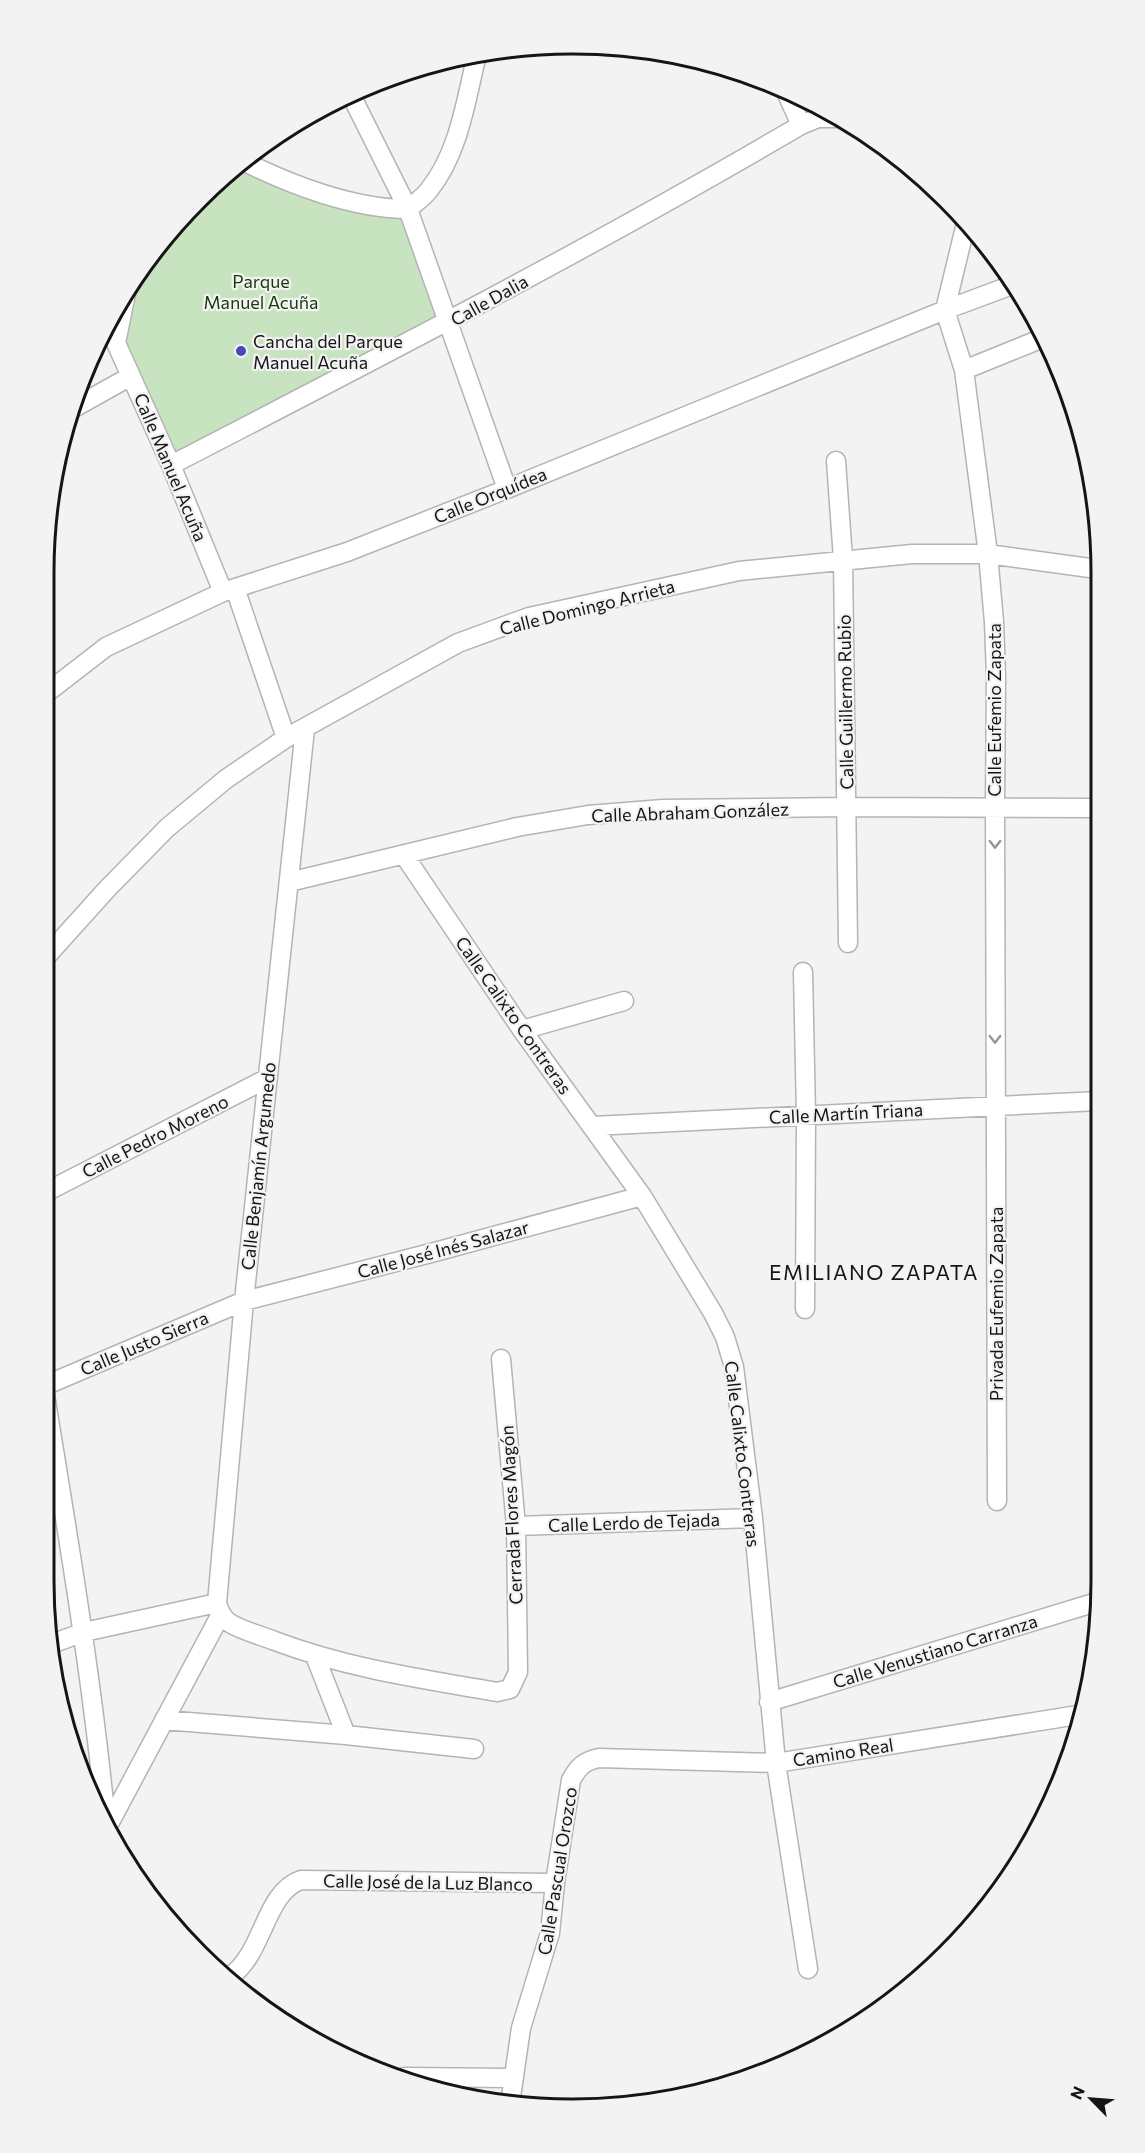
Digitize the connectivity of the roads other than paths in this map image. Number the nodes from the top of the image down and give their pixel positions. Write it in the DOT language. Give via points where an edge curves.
graph roads {
  1 [pos="475,63"];
  2 [pos="354,102"];
  3 [pos="790,102"];
  4 [pos="823,118"];
  5 [pos="801,125"];
  6 [pos="252,165"];
  7 [pos="408,208"];
  8 [pos="964,233"];
  9 [pos="1006,288"];
  10 [pos="946,315"];
  11 [pos="122,316"];
  12 [pos="448,322"];
  13 [pos="1037,341"];
  14 [pos="962,363"];
  15 [pos="131,376"];
  16 [pos="83,403"];
  17 [pos="836,461"];
  18 [pos="171,465"];
  19 [pos="507,489"];
  20 [pos="988,554"];
  21 [pos="843,559"];
  22 [pos="1091,568"];
  23 [pos="233,592"];
  24 [pos="54,686"];
  25 [pos="305,729"];
  26 [pos="286,738"];
  27 [pos="846,807"];
  28 [pos="995,808"];
  29 [pos="1091,808"];
  30 [pos="404,855"];
  31 [pos="289,882"];
  32 [pos="848,943"];
  33 [pos="54,948"];
  34 [pos="802,972"];
  35 [pos="624,1001"];
  36 [pos="522,1030"];
  37 [pos="266,1079"];
  38 [pos="1091,1101"];
  39 [pos="996,1106"];
  40 [pos="806,1115"];
  41 [pos="593,1126"];
  42 [pos="54,1188"];
  43 [pos="642,1196"];
  44 [pos="244,1301"];
  45 [pos="805,1309"];
  46 [pos="501,1359"];
  47 [pos="54,1383"];
  48 [pos="54,1448"];
  49 [pos="997,1501"];
  50 [pos="753,1518"];
  51 [pos="516,1526"];
  52 [pos="1090,1604"];
  53 [pos="219,1609"];
  54 [pos="84,1632"];
  55 [pos="57,1642"];
  56 [pos="315,1656"];
  57 [pos="769,1702"];
  58 [pos="1073,1716"];
  59 [pos="164,1720"];
  60 [pos="346,1735"];
  61 [pos="474,1749"];
  62 [pos="599,1758"];
  63 [pos="776,1763"];
  64 [pos="104,1803"];
  65 [pos="112,1819"];
  66 [pos="555,1883"];
  67 [pos="808,1969"];
  68 [pos="234,1973"];
  69 [pos="426,2077"];
  70 [pos="514,2078"];
  71 [pos="511,2096"];
  1 -- 7 [label="street" via="460,127 445,165 429,192"];
  2 -- 7 [label="street"];
  3 -- 5 [label="street"];
  4 -- 5 [label="street, Calle Dalia"];
  5 -- 12 [label="street, Calle Dalia"];
  6 -- 7 [label="street" via="344,200 388,209"];
  7 -- 12 [label="street"];
  8 -- 10 [label="street"];
  9 -- 10 [label="street, Calle Orquídea"];
  10 -- 14 [label="street, Calle Eufemio Zapata"];
  10 -- 19 [label="street, Calle Orquídea"];
  11 -- 15 [label="street, Calle Manuel Acuña" via="116,343"];
  12 -- 18 [label="street, Calle Dalia"];
  12 -- 19 [label="street"];
  13 -- 14 [label="street"];
  14 -- 20 [label="street, Calle Eufemio Zapata"];
  15 -- 16 [label="street"];
  15 -- 18 [label="street, Calle Manuel Acuña"];
  17 -- 21 [label="street, Calle Guillermo Rubio"];
  18 -- 23 [label="street, Calle Manuel Acuña"];
  19 -- 23 [label="street, Calle Orquídea"];
  20 -- 21 [label="street, Calle Domingo Arrieta"];
  20 -- 22 [label="street, Calle Domingo Arrieta"];
  20 -- 28 [label="street, Calle Eufemio Zapata" via="996,676"];
  21 -- 25 [label="street, Calle Domingo Arrieta" via="739,571 529,617 458,643"];
  21 -- 27 [label="street, Calle Guillermo Rubio"];
  23 -- 24 [label="street, Calle Orquídea" via="106,647"];
  23 -- 26 [label="street, Calle Manuel Acuña" via="250,630"];
  25 -- 26 [label="street, Calle Domingo Arrieta"];
  25 -- 31 [label="street, Calle Benjamín Argumedo"];
  26 -- 33 [label="street, Calle Domingo Arrieta" via="226,779 167,828"];
  27 -- 28 [label="street, Calle Abraham González"];
  27 -- 30 [label="street, Calle Abraham González" via="663,809 588,815 517,827"];
  27 -- 32 [label="street, Calle Guillermo Rubio"];
  28 -- 29 [label="street, Calle Abraham González"];
  28 -- 39 [label="street, Calle Eufemio Zapata, one-way"];
  30 -- 31 [label="street, Calle Abraham González"];
  30 -- 36 [label="street, Calle Calixto Contreras"];
  31 -- 37 [label="street, Calle Benjamín Argumedo"];
  34 -- 40 [label="street"];
  35 -- 36 [label="street"];
  36 -- 41 [label="street, Calle Calixto Contreras"];
  37 -- 42 [label="street, Calle Pedro Moreno"];
  37 -- 44 [label="street, Calle Benjamín Argumedo"];
  38 -- 39 [label="street, Calle Martín Triana"];
  39 -- 40 [label="street, Calle Martín Triana"];
  39 -- 49 [label="street, Privada Eufemio Zapata"];
  40 -- 41 [label="street, Calle Martín Triana"];
  40 -- 45 [label="street"];
  41 -- 43 [label="street, Calle Calixto Contreras"];
  43 -- 44 [label="street, Calle José Inés Salazar"];
  43 -- 50 [label="street, Calle Calixto Contreras" via="725,1337 734,1367"];
  44 -- 47 [label="street, Calle Justo Sierra"];
  44 -- 53 [label="street, Calle Benjamín Argumedo"];
  46 -- 51 [label="street, Cerrada Flores Magón"];
  48 -- 54 [label="street"];
  50 -- 51 [label="street, Calle Lerdo de Tejada"];
  50 -- 57 [label="street, Calle Calixto Contreras"];
  51 -- 56 [label="street, Cerrada Flores Magón" via="518,1672 510,1689 497,1692"];
  52 -- 57 [label="street, Calle Venustiano Carranza"];
  53 -- 54 [label="street"];
  53 -- 56 [label="street" via="228,1622 242,1629"];
  53 -- 59 [label="street"];
  54 -- 55 [label="street"];
  54 -- 64 [label="street"];
  56 -- 60 [label="street"];
  57 -- 63 [label="street, Calle Calixto Contreras"];
  58 -- 63 [label="street, Camino Real"];
  59 -- 60 [label="street"];
  59 -- 65 [label="street"];
  60 -- 61 [label="street"];
  62 -- 63 [label="street, Camino Real"];
  62 -- 66 [label="street, Calle Pascual Orozco" via="578,1768 571,1780"];
  63 -- 67 [label="street, Calle Calixto Contreras"];
  66 -- 68 [label="street, Calle José de la Luz Blanco" via="301,1880 285,1887 279,1895 261,1936"];
  66 -- 70 [label="street, Calle Pascual Orozco" via="550,1933 521,2028"];
  69 -- 70 [label="street"];
  70 -- 71 [label="street, Calle Pascual Orozco"];
}
